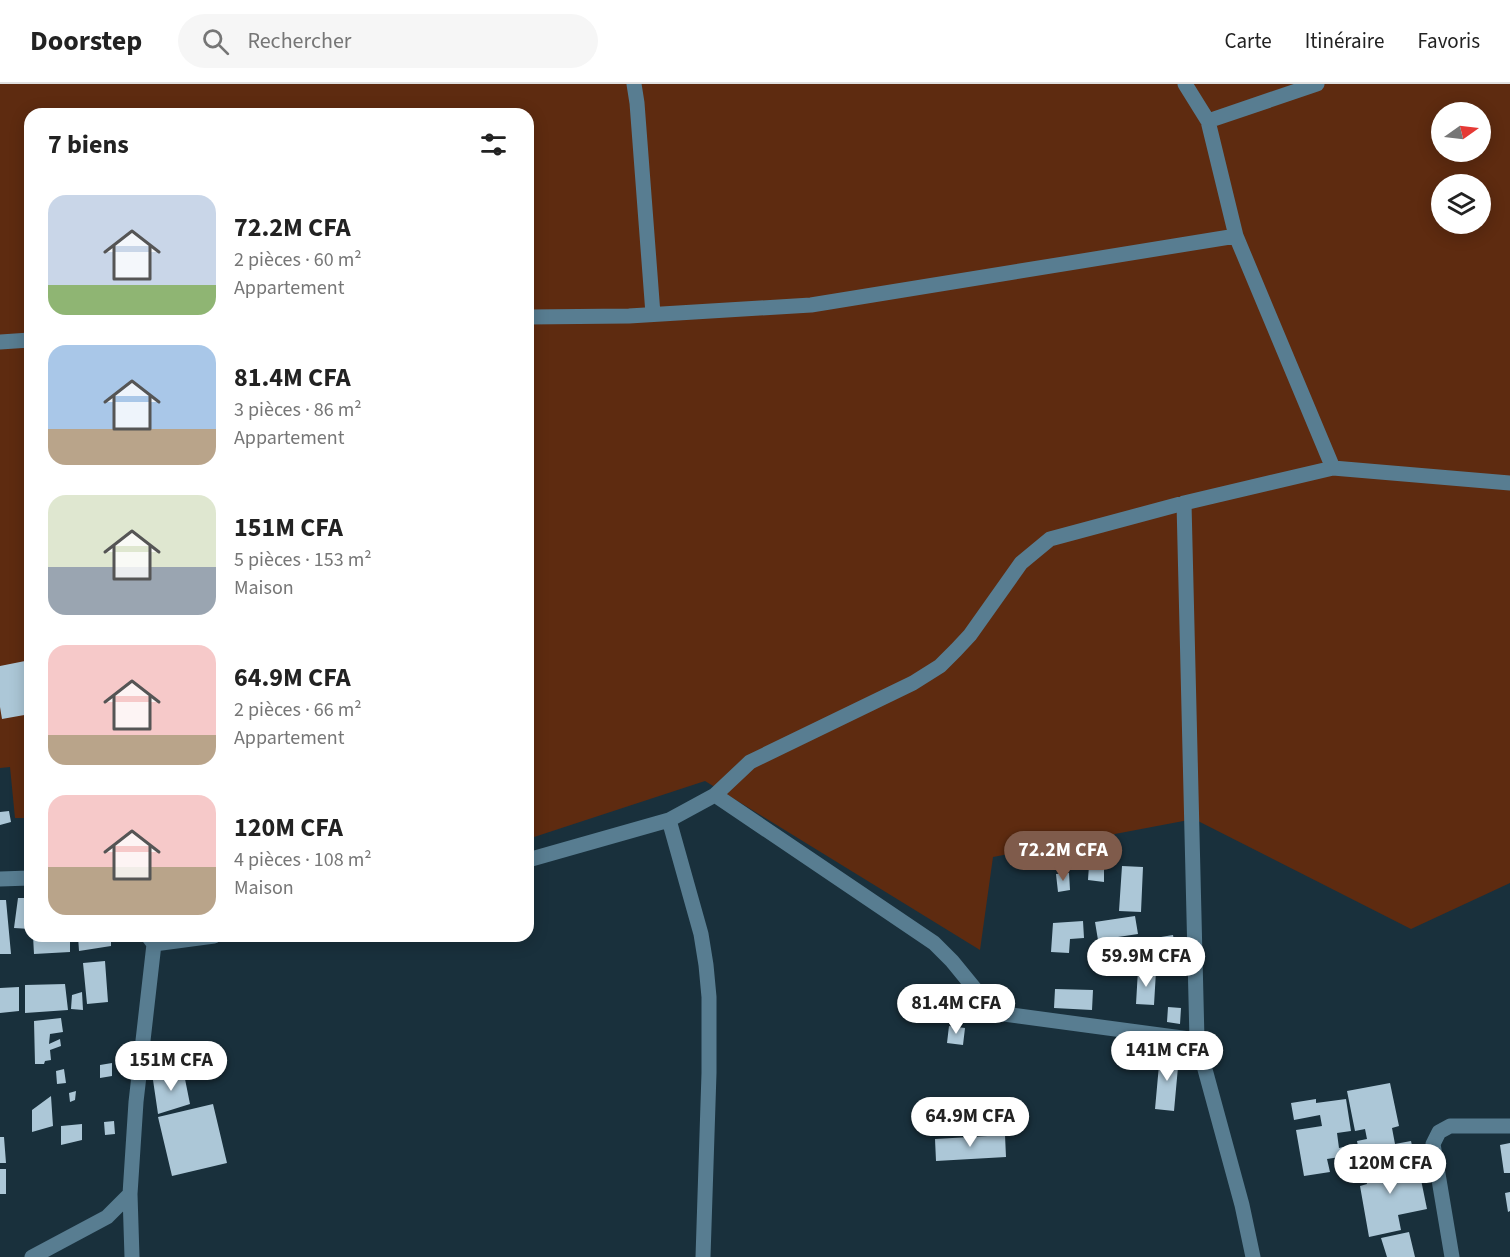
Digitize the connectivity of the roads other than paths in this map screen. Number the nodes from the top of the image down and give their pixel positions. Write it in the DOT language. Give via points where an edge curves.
graph roads {
  1 [pos="634,84"];
  2 [pos="1185,84"];
  3 [pos="1317,84"];
  4 [pos="1208,121"];
  5 [pos="1236,236"];
  6 [pos="653,314"];
  7 [pos="534,317"];
  8 [pos="24,340"];
  9 [pos="0,342"];
  10 [pos="1333,468"];
  11 [pos="1510,483"];
  12 [pos="1184,502"];
  13 [pos="715,795"];
  14 [pos="669,820"];
  15 [pos="534,858"];
  16 [pos="24,878"];
  17 [pos="0,879"];
  18 [pos="151,942"];
  19 [pos="1197,1040"];
  20 [pos="1510,1126"];
  21 [pos="130,1194"];
  22 [pos="32,1257"];
  23 [pos="132,1257"];
  24 [pos="703,1257"];
  25 [pos="1253,1257"];
  26 [pos="1452,1257"];
  1 -- 6 [label="street"];
  2 -- 4 [label="street"];
  3 -- 4 [label="street"];
  4 -- 5 [label="street"];
  5 -- 6 [label="street" via="811,305"];
  5 -- 10 [label="street"];
  6 -- 7 [label="street"];
  8 -- 9 [label="street"];
  10 -- 11 [label="street"];
  10 -- 12 [label="street"];
  12 -- 13 [label="street" via="1050,539 1021,563 970,635 940,666 750,762"];
  12 -- 19 [label="street"];
  13 -- 14 [label="street"];
  13 -- 19 [label="street" via="934,943 987,1005 1004,1014"];
  14 -- 15 [label="street"];
  14 -- 24 [label="street" via="701,934 708,986"];
  16 -- 17 [label="street"];
  18 -- 21 [label="street"];
  19 -- 25 [label="street"];
  20 -- 26 [label="street" via="1450,1126 1440,1132 1433,1144"];
  21 -- 22 [label="street" via="107,1217"];
  21 -- 23 [label="street"];
}
